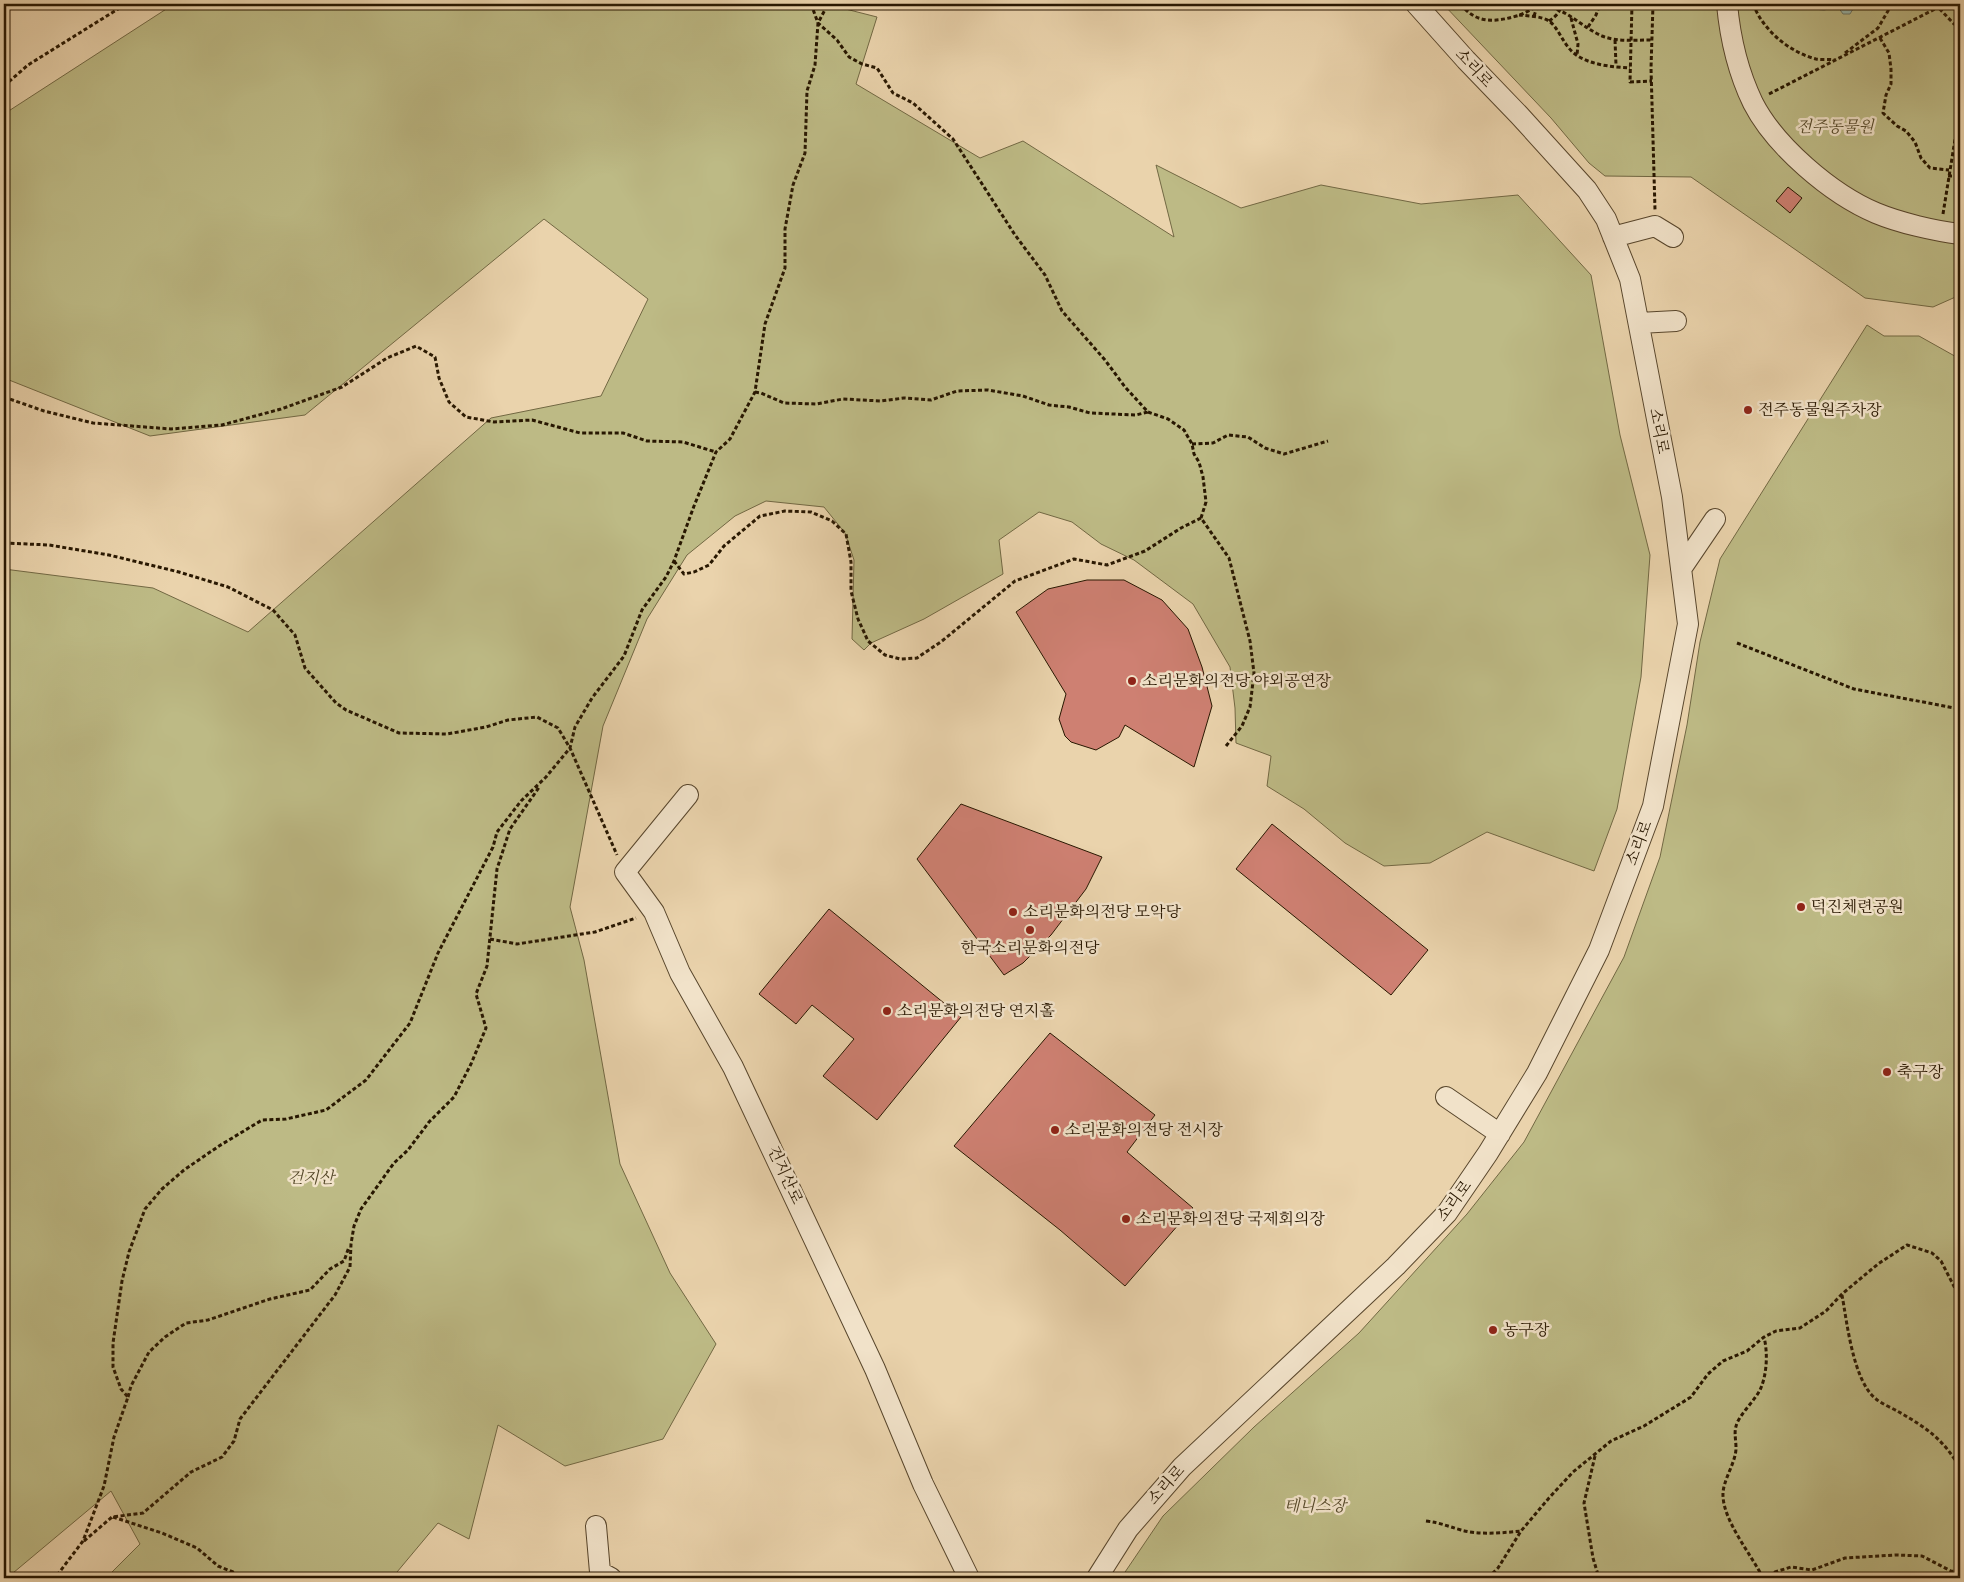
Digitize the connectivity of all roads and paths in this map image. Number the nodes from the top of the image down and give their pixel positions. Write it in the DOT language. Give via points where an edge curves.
graph roads {
  1 [pos="126,4"];
  2 [pos="811,4"];
  3 [pos="828,4"];
  4 [pos="1416,4"];
  5 [pos="1461,4"];
  6 [pos="1561,4"];
  7 [pos="1600,4"];
  8 [pos="1632,4"];
  9 [pos="1653,4"];
  10 [pos="1727,4"];
  11 [pos="1753,4"];
  12 [pos="1892,4"];
  13 [pos="1537,5"];
  14 [pos="1936,6"];
  15 [pos="1560,11"];
  16 [pos="1519,15"];
  17 [pos="1534,16"];
  18 [pos="1571,17"];
  19 [pos="1549,21"];
  20 [pos="818,23"];
  21 [pos="1588,27"];
  22 [pos="1960,27"];
  23 [pos="1880,38"];
  24 [pos="1615,40"];
  25 [pos="1631,40"];
  26 [pos="1652,40"];
  27 [pos="1577,56"];
  28 [pos="1837,60"];
  29 [pos="1616,66"];
  30 [pos="1630,68"];
  31 [pos="1652,81"];
  32 [pos="4,86"];
  33 [pos="1753,102"];
  34 [pos="1960,127"];
  35 [pos="1949,170"];
  36 [pos="1948,176"];
  37 [pos="1960,176"];
  38 [pos="1655,226"];
  39 [pos="1940,232"];
  40 [pos="1960,234"];
  41 [pos="1673,237"];
  42 [pos="1613,238"];
  43 [pos="1676,322"];
  44 [pos="1639,323"];
  45 [pos="755,392"];
  46 [pos="4,397"];
  47 [pos="1148,412"];
  48 [pos="1328,441"];
  49 [pos="1192,444"];
  50 [pos="716,452"];
  51 [pos="1201,518"];
  52 [pos="1715,519"];
  53 [pos="4,543"];
  54 [pos="674,561"];
  55 [pos="1681,569"];
  56 [pos="1736,643"];
  57 [pos="1960,709"];
  58 [pos="1226,746"];
  59 [pos="570,748"];
  60 [pos="546,777"];
  61 [pos="688,795"];
  62 [pos="625,872"];
  63 [pos="654,912"];
  64 [pos="490,938"];
  65 [pos="1446,1097"];
  66 [pos="1500,1134"];
  67 [pos="350,1244"];
  68 [pos="1842,1294"];
  69 [pos="1960,1298"];
  70 [pos="1764,1337"];
  71 [pos="128,1397"];
  72 [pos="1595,1455"];
  73 [pos="1960,1468"];
  74 [pos="112,1517"];
  75 [pos="1426,1522"];
  76 [pos="596,1526"];
  77 [pos="1521,1531"];
  78 [pos="68,1560"];
  79 [pos="1960,1572"];
  80 [pos="51,1578"];
  81 [pos="240,1578"];
  82 [pos="611,1578"];
  83 [pos="969,1578"];
  84 [pos="1097,1578"];
  85 [pos="1488,1578"];
  86 [pos="1599,1578"];
  87 [pos="1763,1578"];
  88 [pos="1771,1578"];
  1 -- 32 [label="path" via="28,65"];
  2 -- 20 [label="path"];
  3 -- 20 [label="path"];
  4 -- 42 [label="street, 소리로" via="1587,190 1606,219"];
  5 -- 16 [label="path" via="1479,20 1492,21"];
  6 -- 15 [label="path"];
  7 -- 21 [label="path"];
  8 -- 25 [label="path"];
  9 -- 26 [label="path"];
  10 -- 33 [label="street" via="1738,62"];
  11 -- 28 [label="path" via="1758,18 1771,33 1794,49 1817,59"];
  12 -- 28 [label="path" via="1878,28"];
  13 -- 15 [label="path"];
  13 -- 16 [label="path"];
  13 -- 17 [label="path"];
  14 -- 22 [label="path"];
  14 -- 23 [label="path"];
  15 -- 18 [label="path"];
  15 -- 19 [label="path"];
  16 -- 17 [label="path"];
  17 -- 19 [label="path"];
  18 -- 21 [label="path"];
  18 -- 27 [label="path" via="1578,44"];
  19 -- 27 [label="path"];
  20 -- 45 [label="path" via="815,65 807,91 804,153 793,185 785,229 785,268 765,324"];
  20 -- 47 [label="path" via="837,40 849,57 877,68 893,93 913,103 953,139 1045,275 1062,311"];
  21 -- 24 [label="path"];
  23 -- 28 [label="path"];
  23 -- 35 [label="path" via="1889,52 1891,69 1891,84 1883,113 1906,130 1930,168"];
  24 -- 25 [label="path"];
  24 -- 29 [label="path"];
  25 -- 26 [label="path"];
  25 -- 30 [label="path"];
  26 -- 31 [label="path"];
  27 -- 29 [label="path" via="1588,62"];
  28 -- 33 [label="path"];
  29 -- 30 [label="path"];
  30 -- 31 [label="path" via="1630,82"];
  31 -- 38 [label="path"];
  33 -- 39 [label="street" via="1772,132 1800,162 1853,201 1877,213"];
  34 -- 35 [label="path" via="1957,127"];
  35 -- 36 [label="path"];
  36 -- 37 [label="path"];
  36 -- 39 [label="path"];
  38 -- 41 [label="street"];
  38 -- 42 [label="street"];
  39 -- 40 [label="street"];
  42 -- 44 [label="street, 소리로" via="1630,279"];
  43 -- 44 [label="street"];
  44 -- 55 [label="street, 소리로" via="1672,497"];
  45 -- 47 [label="path" via="784,403 816,404 843,399 931,400 957,391 988,390 1090,413 1136,415"];
  45 -- 50 [label="path" via="730,439"];
  46 -- 50 [label="path" via="93,423 171,429 222,425 281,409 342,387 387,358 416,346 435,357 449,402 466,416 494,422 532,420 580,433 623,434 647,441 683,442"];
  47 -- 49 [label="path" via="1168,419 1184,430"];
  48 -- 49 [label="path" via="1284,454 1265,448 1248,437 1228,435 1213,443"];
  49 -- 51 [label="path" via="1203,477 1206,502"];
  50 -- 54 [label="path"];
  51 -- 54 [label="path" via="1144,551 1107,565 1074,559 1016,581 918,658 900,659 886,655 868,641 851,592 851,562 846,534 832,521 811,512 785,510 760,516 724,546 710,565 694,572 684,574"];
  51 -- 58 [label="path" via="1229,558 1250,641 1254,673 1250,706 1242,726"];
  52 -- 55 [label="street"];
  53 -- 59 [label="path" via="49,545 108,555 228,587 273,610 295,635 304,668 336,703 399,733 447,734 537,717 558,728"];
  54 -- 59 [label="path" via="642,610 624,656 575,727"];
  55 -- 66 [label="street, 소리로" via="1688,624 1653,806 1599,950 1537,1073"];
  56 -- 57 [label="path" via="1854,689"];
  59 -- 60 [label="path"];
  59 -- 62 [label="path"];
  60 -- 64 [label="path" via="510,828 497,869"];
  60 -- 71 [label="path" via="497,832 493,847 438,953 410,1023 366,1080 326,1110 286,1119 262,1120 184,1170 145,1209 122,1281 113,1343 113,1367 121,1390"];
  61 -- 62 [label="street"];
  62 -- 63 [label="street, 건지산로"];
  63 -- 64 [label="path" via="595,932 517,944"];
  63 -- 83 [label="street, 건지산로" via="680,973 733,1067"];
  64 -- 67 [label="path" via="487,966 476,994 486,1028 471,1064 454,1096 394,1163 361,1208"];
  65 -- 66 [label="street"];
  66 -- 84 [label="street, 소리로" via="1447,1213 1396,1266 1182,1467 1128,1529"];
  67 -- 71 [label="path" via="344,1260 330,1269 310,1290 270,1299 208,1320 186,1323 165,1336 149,1352"];
  67 -- 74 [label="path" via="350,1267 335,1295 240,1419 234,1440 222,1457 191,1472 143,1513"];
  68 -- 69 [label="path" via="1907,1245 1932,1253 1941,1260"];
  68 -- 70 [label="path" via="1826,1312 1800,1328 1776,1330"];
  68 -- 73 [label="path" via="1860,1378 1875,1399 1939,1438"];
  70 -- 72 [label="path" via="1747,1351 1723,1361 1708,1374 1691,1397 1611,1442"];
  70 -- 87 [label="path" via="1768,1354 1760,1389 1737,1422 1734,1434 1736,1449 1722,1495 1733,1527"];
  71 -- 78 [label="path" via="114,1437 104,1486 83,1541"];
  72 -- 77 [label="path" via="1574,1472"];
  72 -- 86 [label="path" via="1584,1503"];
  74 -- 78 [label="path"];
  74 -- 81 [label="path" via="197,1548 218,1566"];
  75 -- 77 [label="path" via="1443,1523 1462,1530"];
  76 -- 82 [label="street" via="600,1572"];
  77 -- 85 [label="path"];
  78 -- 80 [label="path"];
  79 -- 88 [label="path" via="1922,1556 1896,1555 1845,1558 1812,1570 1791,1567 1774,1572"];
}
